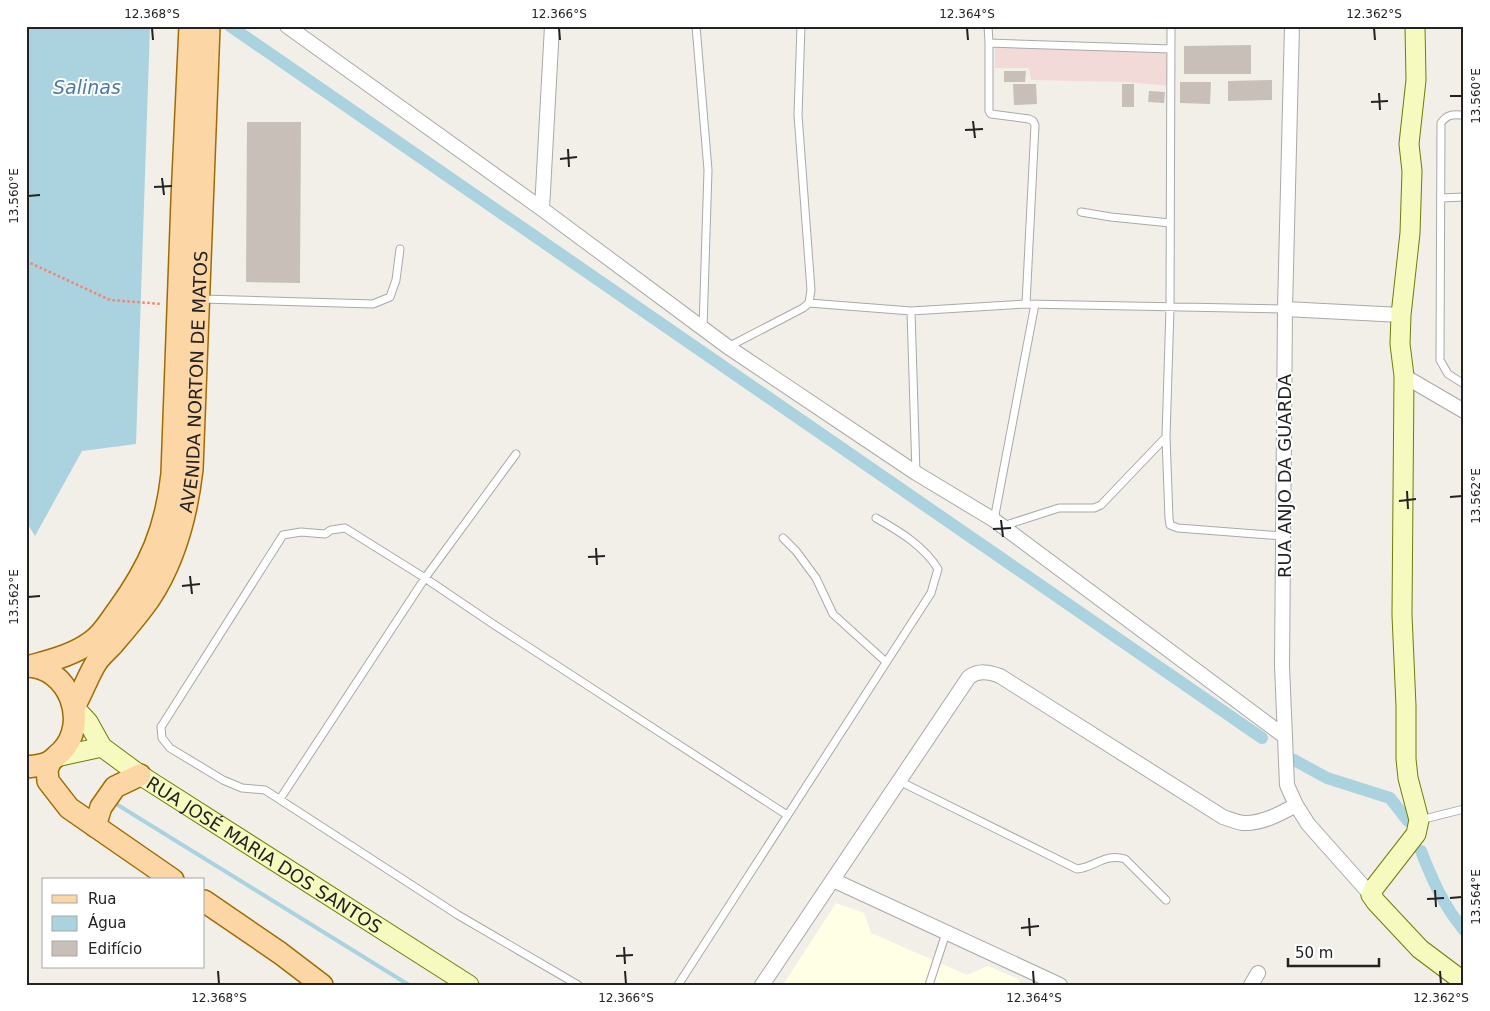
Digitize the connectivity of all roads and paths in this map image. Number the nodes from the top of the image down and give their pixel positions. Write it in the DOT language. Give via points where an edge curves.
graph roads {
  1 [pos="190,26"];
  2 [pos="287,26"];
  3 [pos="552,26"];
  4 [pos="696,26"];
  5 [pos="801,26"];
  6 [pos="988,26"];
  7 [pos="1171,26"];
  8 [pos="1292,26"];
  9 [pos="1415,26"];
  10 [pos="209,31"];
  11 [pos="989,43"];
  12 [pos="1171,50"];
  13 [pos="1464,116"];
  14 [pos="1464,197"];
  15 [pos="1442,198"];
  16 [pos="542,209"];
  17 [pos="1081,212"];
  18 [pos="1170,223"];
  19 [pos="400,249"];
  20 [pos="26,261"];
  21 [pos="199,299"];
  22 [pos="809,303"];
  23 [pos="1026,304"];
  24 [pos="1035,304"];
  25 [pos="178,305"];
  26 [pos="1170,308"];
  27 [pos="1285,308"];
  28 [pos="911,311"];
  29 [pos="1401,315"];
  30 [pos="703,329"];
  31 [pos="728,347"];
  32 [pos="1404,376"];
  33 [pos="1464,384"];
  34 [pos="1464,411"];
  35 [pos="1166,437"];
  36 [pos="516,454"];
  37 [pos="916,474"];
  38 [pos="876,518"];
  39 [pos="998,523"];
  40 [pos="1283,536"];
  41 [pos="783,538"];
  42 [pos="425,578"];
  43 [pos="886,662"];
  44 [pos="28,666"];
  45 [pos="74,707"];
  46 [pos="1284,736"];
  47 [pos="102,747"];
  48 [pos="53,759"];
  49 [pos="26,767"];
  50 [pos="140,775"];
  51 [pos="899,781"];
  52 [pos="280,799"];
  53 [pos="1296,805"];
  54 [pos="1464,810"];
  55 [pos="787,815"];
  56 [pos="98,817"];
  57 [pos="1419,820"];
  58 [pos="171,878"];
  59 [pos="833,880"];
  60 [pos="1371,895"];
  61 [pos="1166,900"];
  62 [pos="205,902"];
  63 [pos="946,933"];
  64 [pos="1038,980"];
  65 [pos="1464,982"];
  66 [pos="322,985"];
  67 [pos="469,985"];
  68 [pos="578,985"];
  69 [pos="678,985"];
  70 [pos="762,985"];
  71 [pos="929,985"];
  72 [pos="1060,985"];
  1 -- 25 [label="main road, AVENIDA NORTON DE MATOS"];
  2 -- 16 [label="street"];
  3 -- 16 [label="street"];
  4 -- 30 [label="lane" via="708,170"];
  5 -- 22 [label="lane" via="798,115 811,290"];
  6 -- 11 [label="lane"];
  7 -- 12 [label="lane"];
  8 -- 27 [label="street, RUA ANJO DA GUARDA"];
  9 -- 29 [label="street" via="1416,80 1409,144 1412,171 1410,233"];
  10 -- 21 [label="main road, AVENIDA NORTON DE MATOS"];
  11 -- 12 [label="lane"];
  11 -- 23 [label="lane" via="989,111 991,114 1029,119 1035,125"];
  12 -- 18 [label="lane"];
  13 -- 15 [label="lane" via="1445,117 1441,124"];
  14 -- 15 [label="lane"];
  15 -- 33 [label="lane" via="1440,360 1448,374"];
  16 -- 30 [label="street"];
  17 -- 18 [label="lane"];
  18 -- 26 [label="lane"];
  19 -- 21 [label="lane" via="390,297 373,304"];
  20 -- 25 [label="path" via="110,300"];
  21 -- 45 [label="main road, AVENIDA NORTON DE MATOS" via="192,469 183,521 150,598 97,662"];
  22 -- 28 [label="lane"];
  22 -- 31 [label="lane"];
  23 -- 24 [label="lane"];
  23 -- 28 [label="lane"];
  24 -- 26 [label="lane"];
  24 -- 39 [label="lane"];
  25 -- 44 [label="main road, AVENIDA NORTON DE MATOS" via="172,474 163,526 130,594 106,628 93,641 67,656"];
  26 -- 27 [label="lane"];
  26 -- 35 [label="lane"];
  27 -- 29 [label="street"];
  27 -- 40 [label="street, RUA ANJO DA GUARDA"];
  28 -- 37 [label="lane"];
  29 -- 32 [label="street"];
  30 -- 31 [label="street"];
  31 -- 37 [label="street"];
  32 -- 34 [label="street"];
  32 -- 57 [label="street" via="1402,615 1406,758"];
  35 -- 39 [label="lane" via="1101,505 1059,508"];
  35 -- 40 [label="lane" via="1170,525"];
  36 -- 42 [label="lane"];
  37 -- 39 [label="street"];
  38 -- 43 [label="lane" via="898,530 930,556 938,569 931,593"];
  39 -- 46 [label="street"];
  40 -- 46 [label="street, RUA ANJO DA GUARDA"];
  41 -- 43 [label="lane" via="816,578 833,614"];
  42 -- 52 [label="lane"];
  42 -- 52 [label="lane" via="346,528 325,534 301,532 283,535 161,727 162,738 170,748 223,780 242,788 265,790"];
  42 -- 55 [label="lane"];
  43 -- 55 [label="lane"];
  44 -- 45 [label="main road" via="46,670 59,679 69,692"];
  45 -- 47 [label="street, RUA JOSÉ MARIA DOS SANTOS" via="88,722"];
  45 -- 48 [label="main road" via="74,729 64,749"];
  46 -- 53 [label="street, RUA ANJO DA GUARDA" via="1287,785"];
  47 -- 48 [label="street"];
  47 -- 50 [label="street, RUA JOSÉ MARIA DOS SANTOS"];
  48 -- 49 [label="main road"];
  48 -- 56 [label="main road" via="47,770 48,781 69,808"];
  50 -- 56 [label="main road" via="114,787"];
  50 -- 67 [label="street, RUA JOSÉ MARIA DOS SANTOS"];
  51 -- 53 [label="street" via="969,677 982,672 1000,676 1223,817 1243,823 1281,814"];
  51 -- 59 [label="street"];
  51 -- 61 [label="lane" via="1077,869 1107,857 1125,859"];
  52 -- 68 [label="lane" via="451,910"];
  53 -- 60 [label="street, RUA ANJO DA GUARDA" via="1314,831"];
  54 -- 57 [label="lane"];
  55 -- 69 [label="lane"];
  56 -- 58 [label="main road"];
  57 -- 60 [label="street" via="1416,834"];
  59 -- 63 [label="street"];
  59 -- 70 [label="street"];
  60 -- 65 [label="street" via="1420,949"];
  62 -- 66 [label="main road"];
  63 -- 64 [label="street"];
  63 -- 71 [label="lane"];
  64 -- 72 [label="street"];
}
